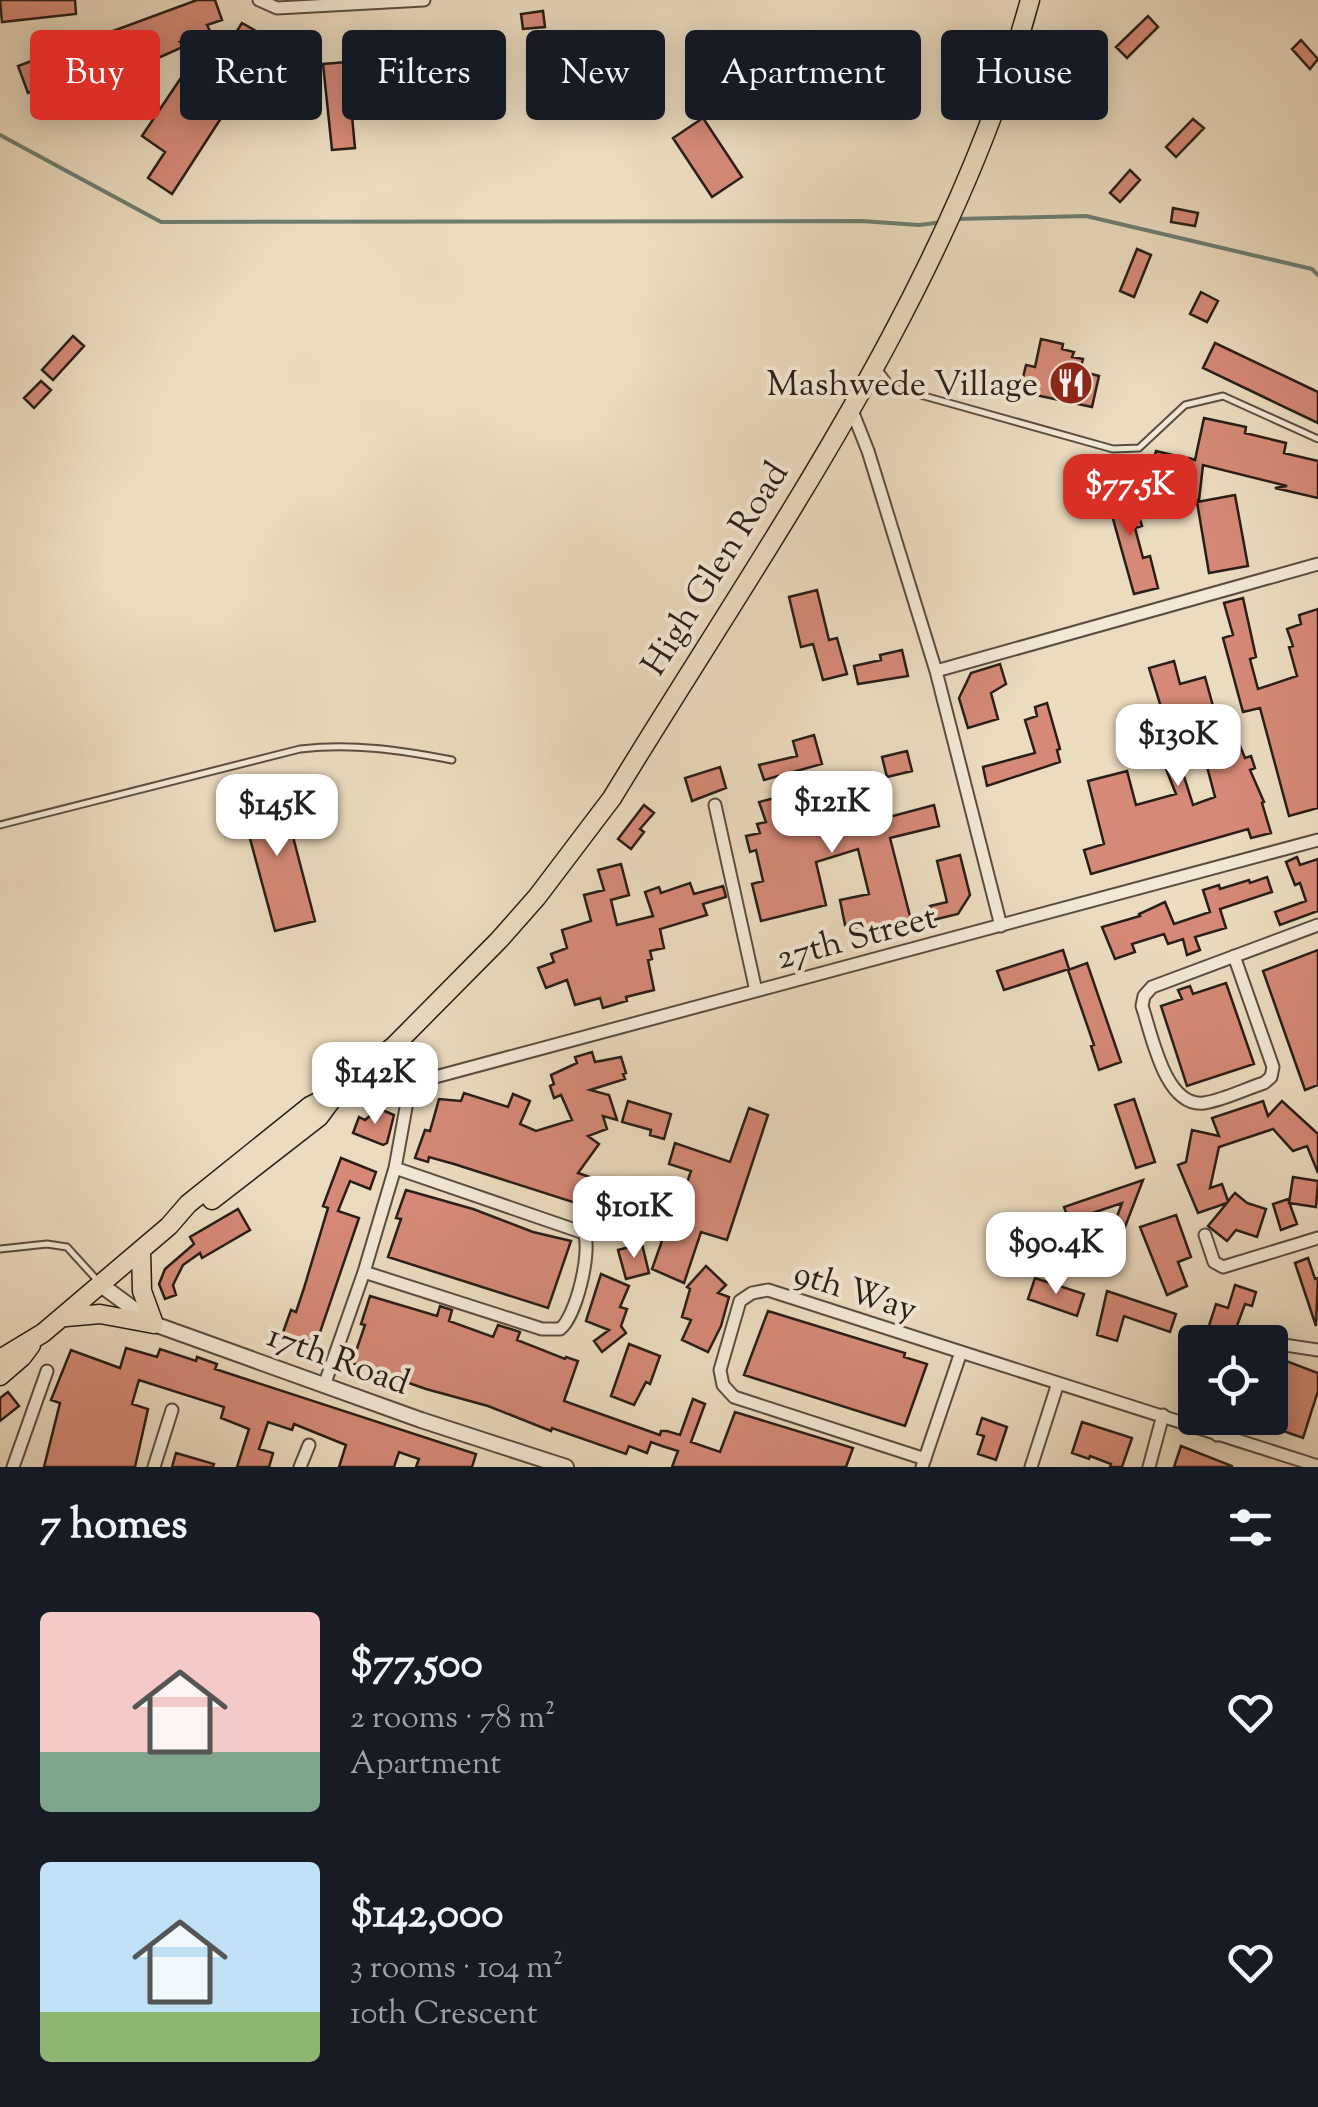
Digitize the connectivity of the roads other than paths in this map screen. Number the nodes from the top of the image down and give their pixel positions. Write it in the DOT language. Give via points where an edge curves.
graph roads {
  1 [pos="258,0"];
  2 [pos="424,0"];
  3 [pos="1030,0"];
  4 [pos="875,364"];
  5 [pos="851,408"];
  6 [pos="1318,440"];
  7 [pos="1318,564"];
  8 [pos="936,670"];
  9 [pos="452,760"];
  10 [pos="715,806"];
  11 [pos="0,826"];
  12 [pos="1318,840"];
  13 [pos="1001,926"];
  14 [pos="1318,926"];
  15 [pos="1234,956"];
  16 [pos="756,991"];
  17 [pos="394,1046"];
  18 [pos="408,1084"];
  19 [pos="396,1168"];
  20 [pos="1206,1236"];
  21 [pos="1318,1238"];
  22 [pos="0,1249"];
  23 [pos="141,1251"];
  24 [pos="364,1272"];
  25 [pos="101,1285"];
  26 [pos="63,1317"];
  27 [pos="154,1324"];
  28 [pos="34,1340"];
  29 [pos="1288,1345"];
  30 [pos="1318,1350"];
  31 [pos="960,1352"];
  32 [pos="0,1359"];
  33 [pos="47,1371"];
  34 [pos="0,1376"];
  35 [pos="1058,1382"];
  36 [pos="325,1384"];
  37 [pos="172,1410"];
  38 [pos="1163,1416"];
  39 [pos="1178,1421"];
  40 [pos="1217,1435"];
  41 [pos="309,1445"];
  42 [pos="924,1463"];
  43 [pos="1318,1466"];
  44 [pos="13,1467"];
  45 [pos="154,1467"];
  46 [pos="300,1467"];
  47 [pos="566,1467"];
  48 [pos="1031,1467"];
  49 [pos="1149,1467"];
  1 -- 2 [label="street" via="277,8"];
  3 -- 4 [label="main road, High Glen Road" via="1009,76 956,204"];
  4 -- 5 [label="main road, High Glen Road"];
  4 -- 6 [label="lane" via="892,387 1113,450 1140,448 1186,405 1223,396"];
  5 -- 8 [label="street"];
  5 -- 17 [label="main road, High Glen Road" via="603,810 499,940"];
  7 -- 8 [label="street"];
  8 -- 13 [label="street"];
  9 -- 11 [label="lane" via="388,747 300,749"];
  10 -- 16 [label="street"];
  12 -- 13 [label="street, 27th Street"];
  13 -- 16 [label="street, 27th Street"];
  14 -- 15 [label="street"];
  15 -- 15 [label="street" via="1144,996 1172,1091 1185,1100 1202,1103 1271,1077"];
  16 -- 18 [label="street, 27th Street"];
  17 -- 18 [label="street"];
  17 -- 23 [label="main road, High Glen Road" via="188,1204"];
  18 -- 19 [label="street"];
  19 -- 24 [label="street"];
  19 -- 24 [label="street" via="584,1233 588,1250 571,1318 560,1329 542,1329"];
  20 -- 21 [label="street" via="1214,1262 1223,1266"];
  22 -- 25 [label="lane" via="67,1247"];
  23 -- 25 [label="main road, High Glen Road"];
  23 -- 27 [label="main road" via="140,1280"];
  24 -- 36 [label="street"];
  25 -- 26 [label="main road, High Glen Road"];
  25 -- 27 [label="street, 17th Road"];
  26 -- 27 [label="main road" via="100,1314"];
  26 -- 28 [label="main road, High Glen Road"];
  27 -- 36 [label="street, 17th Road"];
  28 -- 32 [label="main road, High Glen Road"];
  28 -- 34 [label="main road, High Glen Road"];
  29 -- 30 [label="street"];
  31 -- 35 [label="street"];
  31 -- 42 [label="street"];
  31 -- 42 [label="street, 9th Way" via="768,1290 740,1302 720,1370 734,1396"];
  33 -- 44 [label="street"];
  35 -- 38 [label="street"];
  35 -- 48 [label="street"];
  36 -- 47 [label="street, 17th Road"];
  37 -- 45 [label="street"];
  38 -- 39 [label="street"];
  38 -- 49 [label="street"];
  40 -- 43 [label="street"];
  41 -- 46 [label="street"];
}
